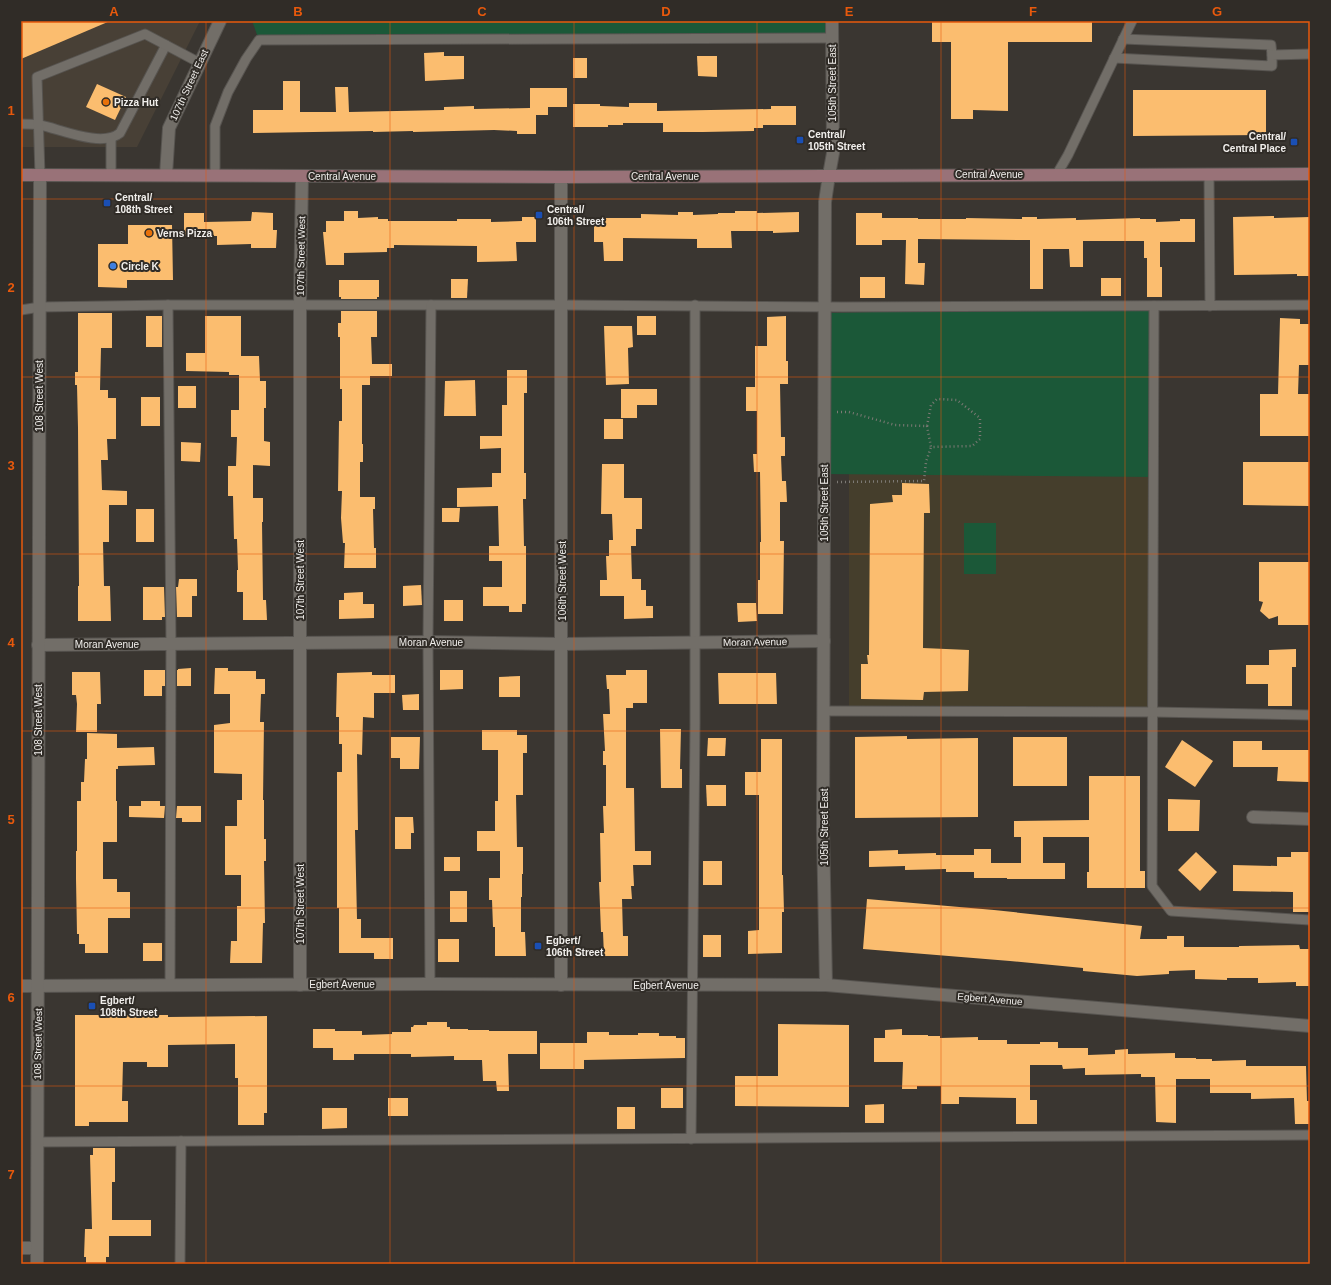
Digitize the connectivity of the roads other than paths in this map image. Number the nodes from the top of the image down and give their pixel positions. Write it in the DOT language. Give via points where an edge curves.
graph roads {
  1 [pos="220,21"];
  2 [pos="832,21"];
  3 [pos="1132,21"];
  4 [pos="832,38"];
  5 [pos="1123,39"];
  6 [pos="166,45"];
  7 [pos="1272,54"];
  8 [pos="1310,54"];
  9 [pos="1114,58"];
  10 [pos="200,63"];
  11 [pos="21,124"];
  12 [pos="37,124"];
  13 [pos="111,138"];
  14 [pos="1057,174"];
  15 [pos="1210,174"];
  16 [pos="1310,174"];
  17 [pos="21,175"];
  18 [pos="111,175"];
  19 [pos="166,175"];
  20 [pos="829,175"];
  21 [pos="40,176"];
  22 [pos="215,176"];
  23 [pos="302,176"];
  24 [pos="561,177"];
  25 [pos="168,304"];
  26 [pos="431,304"];
  27 [pos="561,304"];
  28 [pos="1310,305"];
  29 [pos="300,306"];
  30 [pos="695,306"];
  31 [pos="1154,306"];
  32 [pos="1210,306"];
  33 [pos="40,307"];
  34 [pos="825,307"];
  35 [pos="21,310"];
  36 [pos="824,641"];
  37 [pos="300,642"];
  38 [pos="428,642"];
  39 [pos="694,643"];
  40 [pos="170,644"];
  41 [pos="562,644"];
  42 [pos="38,645"];
  43 [pos="824,711"];
  44 [pos="1153,712"];
  45 [pos="1310,715"];
  46 [pos="1253,817"];
  47 [pos="1310,819"];
  48 [pos="1310,920"];
  49 [pos="430,984"];
  50 [pos="300,985"];
  51 [pos="561,985"];
  52 [pos="692,985"];
  53 [pos="826,985"];
  54 [pos="21,986"];
  55 [pos="38,986"];
  56 [pos="170,986"];
  57 [pos="1310,1026"];
  58 [pos="1310,1135"];
  59 [pos="691,1139"];
  60 [pos="181,1141"];
  61 [pos="37,1142"];
  62 [pos="21,1248"];
  63 [pos="37,1248"];
  64 [pos="37,1264"];
  65 [pos="180,1264"];
  1 -- 10 [label="street, 107th Street East"];
  2 -- 4 [label="street, 105th Street East"];
  3 -- 5 [label="lane"];
  4 -- 20 [label="street, 105th Street East" via="833,153"];
  4 -- 22 [label="lane" via="259,40 228,92 215,126"];
  5 -- 7 [label="lane" via="1272,45"];
  5 -- 9 [label="lane"];
  6 -- 10 [label="lane"];
  6 -- 12 [label="lane" via="145,34 37,77"];
  6 -- 13 [label="lane" via="120,133"];
  7 -- 8 [label="lane"];
  7 -- 9 [label="lane" via="1272,66"];
  9 -- 14 [label="lane"];
  10 -- 19 [label="street, 107th Street East" via="170,128"];
  11 -- 12 [label="lane"];
  12 -- 13 [label="lane" via="91,138"];
  12 -- 21 [label="lane"];
  13 -- 18 [label="lane"];
  14 -- 15 [label="main road, Central Avenue"];
  14 -- 20 [label="main road, Central Avenue"];
  15 -- 16 [label="main road, Central Avenue"];
  15 -- 32 [label="lane"];
  17 -- 21 [label="main road, Central Avenue"];
  18 -- 19 [label="main road, Central Avenue"];
  18 -- 21 [label="main road, Central Avenue"];
  19 -- 22 [label="main road, Central Avenue"];
  20 -- 24 [label="main road, Central Avenue"];
  20 -- 34 [label="street, 105th Street East" via="825,202"];
  21 -- 33 [label="street, 108 Street West"];
  22 -- 23 [label="main road, Central Avenue"];
  23 -- 24 [label="main road, Central Avenue"];
  23 -- 29 [label="street, 107th Street West"];
  24 -- 27 [label="street, 106th Street West"];
  25 -- 29 [label="lane"];
  25 -- 33 [label="lane"];
  25 -- 40 [label="lane"];
  26 -- 27 [label="lane"];
  26 -- 29 [label="lane"];
  26 -- 38 [label="lane"];
  27 -- 30 [label="lane"];
  27 -- 41 [label="street, 106th Street West"];
  28 -- 32 [label="lane"];
  29 -- 37 [label="street, 107th Street West"];
  30 -- 34 [label="lane"];
  30 -- 39 [label="lane"];
  31 -- 32 [label="lane"];
  31 -- 34 [label="lane"];
  31 -- 44 [label="lane"];
  33 -- 35 [label="lane"];
  33 -- 42 [label="street, 108 Street West"];
  34 -- 36 [label="street, 105th Street East"];
  36 -- 39 [label="street, Moran Avenue"];
  36 -- 43 [label="street, 105th Street East"];
  37 -- 38 [label="street, Moran Avenue"];
  37 -- 40 [label="street, Moran Avenue"];
  37 -- 50 [label="street, 107th Street West"];
  38 -- 41 [label="street, Moran Avenue"];
  38 -- 49 [label="lane"];
  39 -- 41 [label="street, Moran Avenue"];
  39 -- 52 [label="lane"];
  40 -- 42 [label="street, Moran Avenue"];
  40 -- 56 [label="lane"];
  41 -- 51 [label="street, 106th Street West"];
  42 -- 55 [label="street, 108 Street West"];
  43 -- 44 [label="lane"];
  43 -- 53 [label="street, 105th Street East"];
  44 -- 45 [label="lane"];
  44 -- 48 [label="lane" via="1152,886 1171,911"];
  46 -- 47 [label="street"];
  49 -- 50 [label="street, Egbert Avenue"];
  49 -- 51 [label="street, Egbert Avenue"];
  50 -- 56 [label="street, Egbert Avenue"];
  51 -- 52 [label="street, Egbert Avenue"];
  52 -- 53 [label="street, Egbert Avenue"];
  52 -- 59 [label="lane"];
  53 -- 57 [label="street, Egbert Avenue"];
  54 -- 55 [label="street, Egbert Avenue"];
  55 -- 56 [label="street, Egbert Avenue"];
  55 -- 61 [label="street, 108 Street West"];
  58 -- 59 [label="lane"];
  59 -- 60 [label="lane"];
  60 -- 61 [label="lane"];
  60 -- 65 [label="lane"];
  61 -- 63 [label="street, 108 Street West"];
  62 -- 63 [label="street"];
  63 -- 64 [label="street, 108 Street West"];
}
